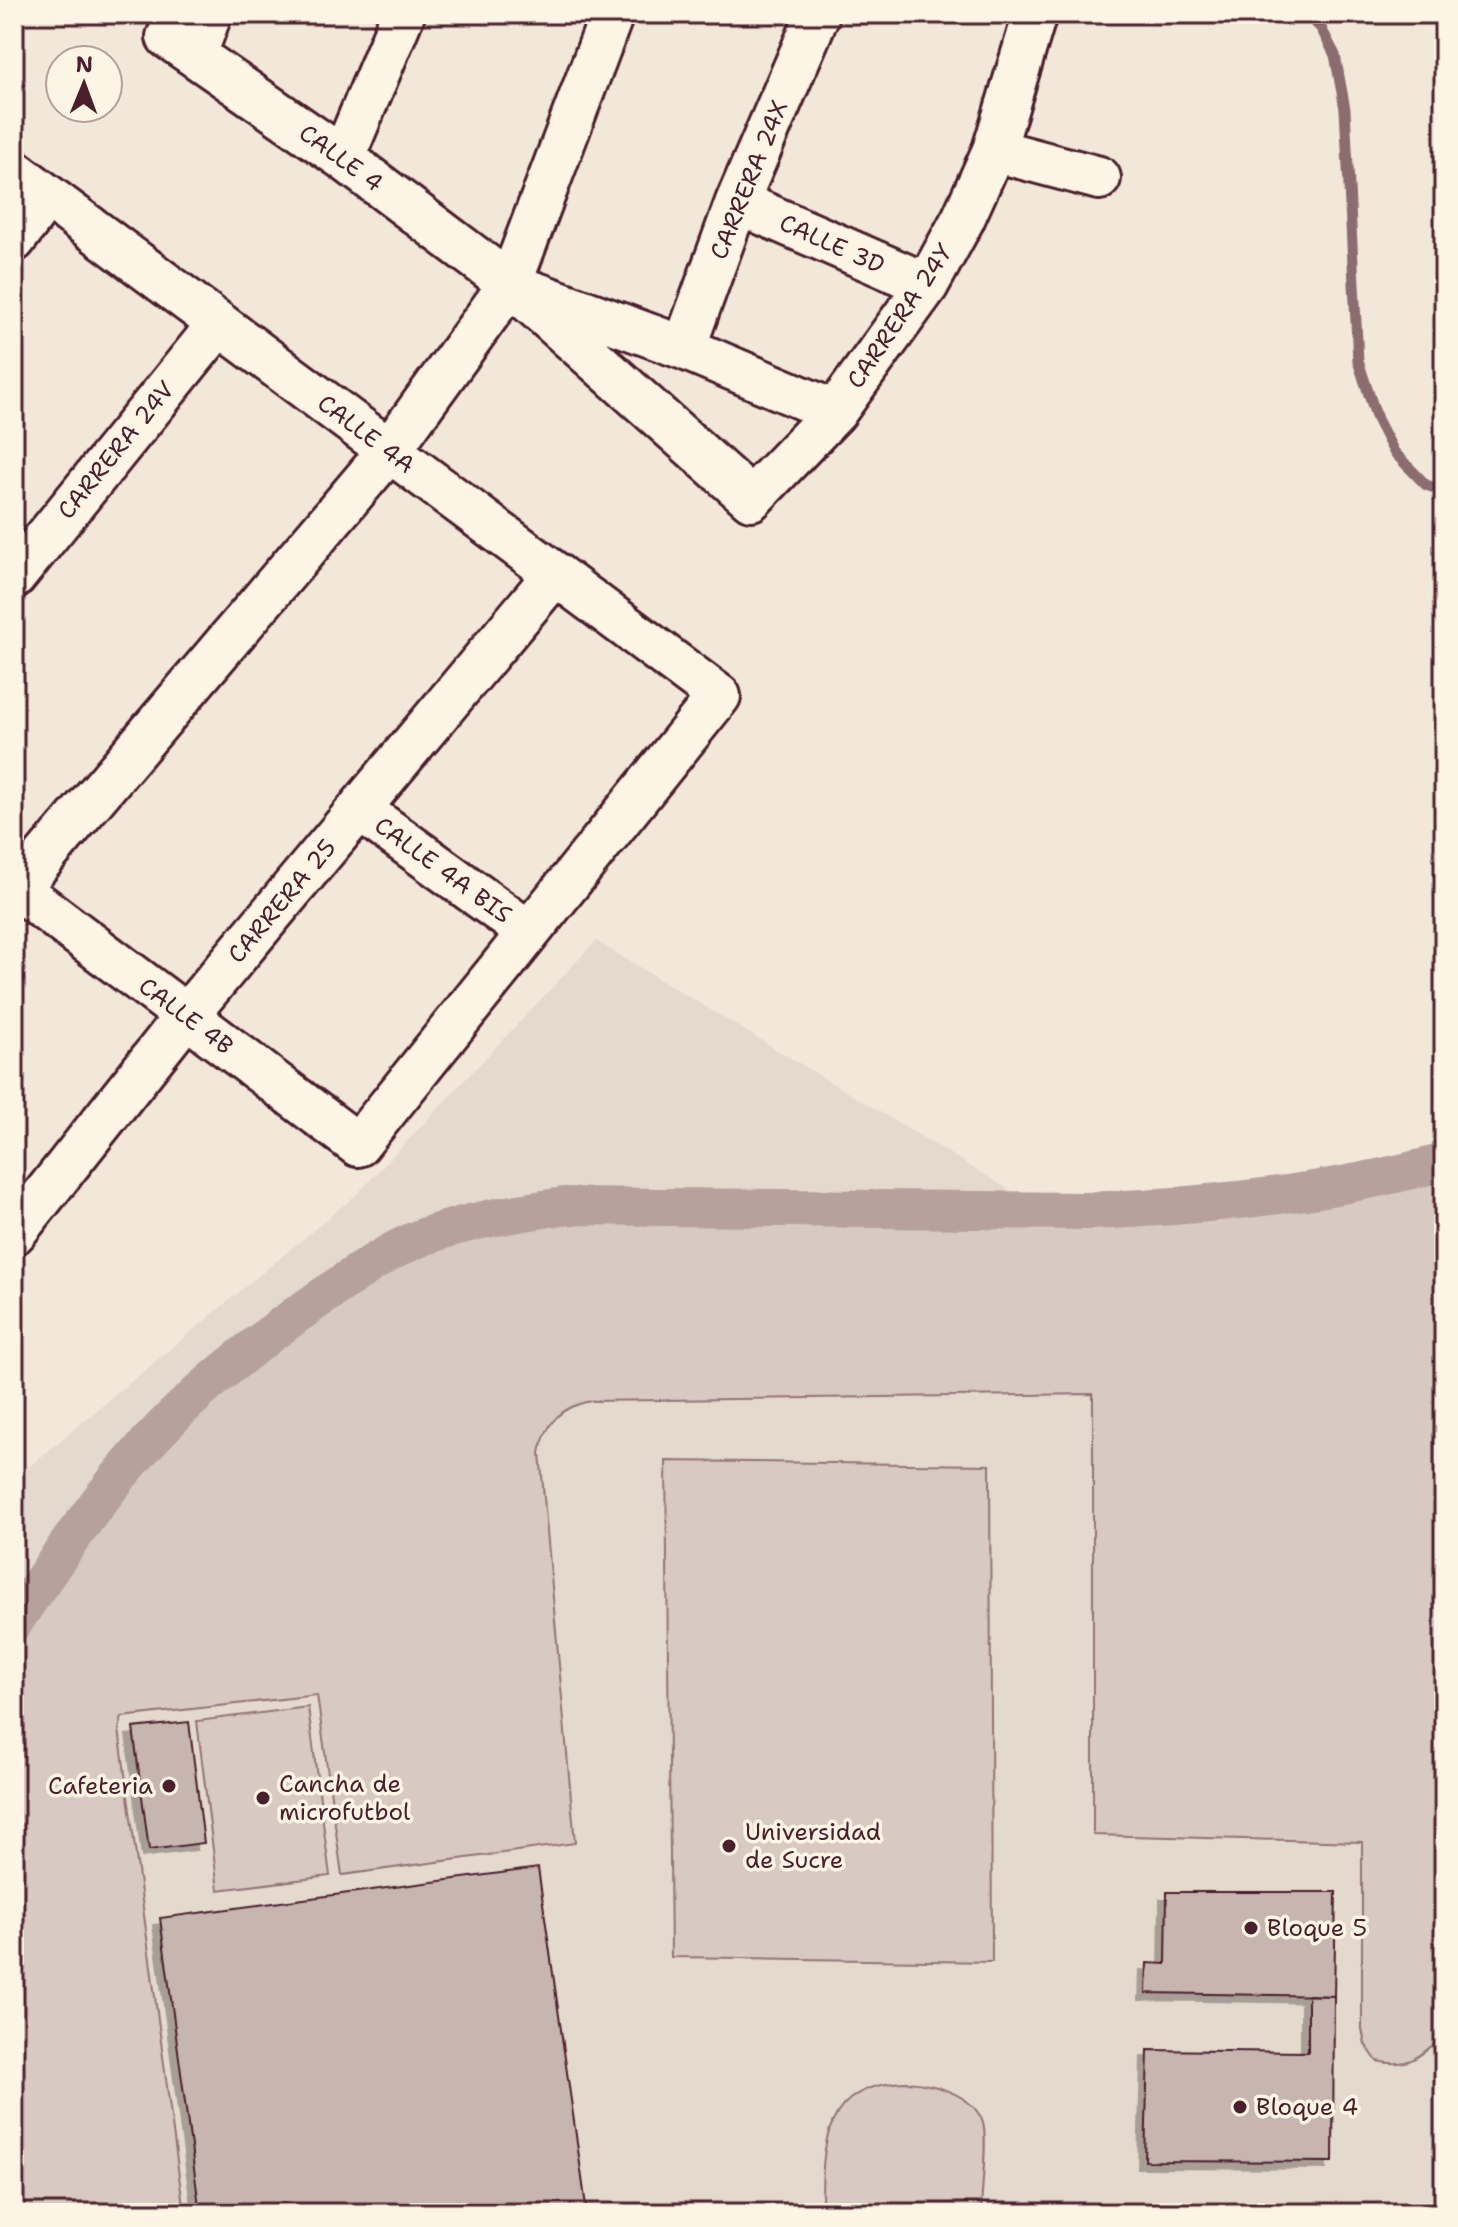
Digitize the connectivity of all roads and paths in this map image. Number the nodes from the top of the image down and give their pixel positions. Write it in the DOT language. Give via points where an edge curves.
graph roads {
  1 [pos="210,14"];
  2 [pos="403,14"];
  3 [pos="612,14"];
  4 [pos="818,14"];
  5 [pos="1035,14"];
  6 [pos="994,150"];
  7 [pos="343,158"];
  8 [pos="14,171"];
  9 [pos="1099,178"];
  10 [pos="47,196"];
  11 [pos="737,202"];
  12 [pos="14,240"];
  13 [pos="510,284"];
  14 [pos="927,285"];
  15 [pos="219,324"];
  16 [pos="684,348"];
  17 [pos="835,412"];
  18 [pos="389,451"];
  19 [pos="751,499"];
  20 [pos="555,574"];
  21 [pos="14,577"];
  22 [pos="359,809"];
  23 [pos="15,889"];
  24 [pos="527,931"];
  25 [pos="186,1016"];
  26 [pos="14,1233"];
  1 -- 7 [label="street, CALLE 4" via="182,46"];
  2 -- 7 [label="street"];
  3 -- 13 [label="street"];
  4 -- 11 [label="street, CARRERA 24X"];
  5 -- 6 [label="street, CARRERA 24Y"];
  6 -- 9 [label="street"];
  6 -- 14 [label="street, CARRERA 24Y"];
  7 -- 13 [label="street, CALLE 4"];
  8 -- 10 [label="street, CALLE 4A"];
  10 -- 12 [label="street"];
  10 -- 15 [label="street, CALLE 4A"];
  11 -- 14 [label="street, CALLE 3D"];
  11 -- 16 [label="street, CARRERA 24X"];
  13 -- 16 [label="street, CALLE 4"];
  13 -- 18 [label="street"];
  13 -- 19 [label="street, CALLE 4"];
  14 -- 17 [label="street, CARRERA 24Y"];
  15 -- 18 [label="street, CALLE 4A"];
  15 -- 21 [label="street, CARRERA 24V"];
  16 -- 17 [label="street, CALLE 4"];
  17 -- 19 [label="street, CARRERA 24Y"];
  18 -- 20 [label="street, CALLE 4A"];
  18 -- 23 [label="street"];
  20 -- 22 [label="street, CARRERA 25"];
  20 -- 24 [label="street, CALLE 4A" via="719,696"];
  22 -- 24 [label="street, CALLE 4A BIS"];
  22 -- 25 [label="street, CARRERA 25"];
  23 -- 25 [label="street, CALLE 4B"];
  24 -- 25 [label="street, CALLE 4B" via="358,1145"];
  25 -- 26 [label="street, CARRERA 25"];
}
